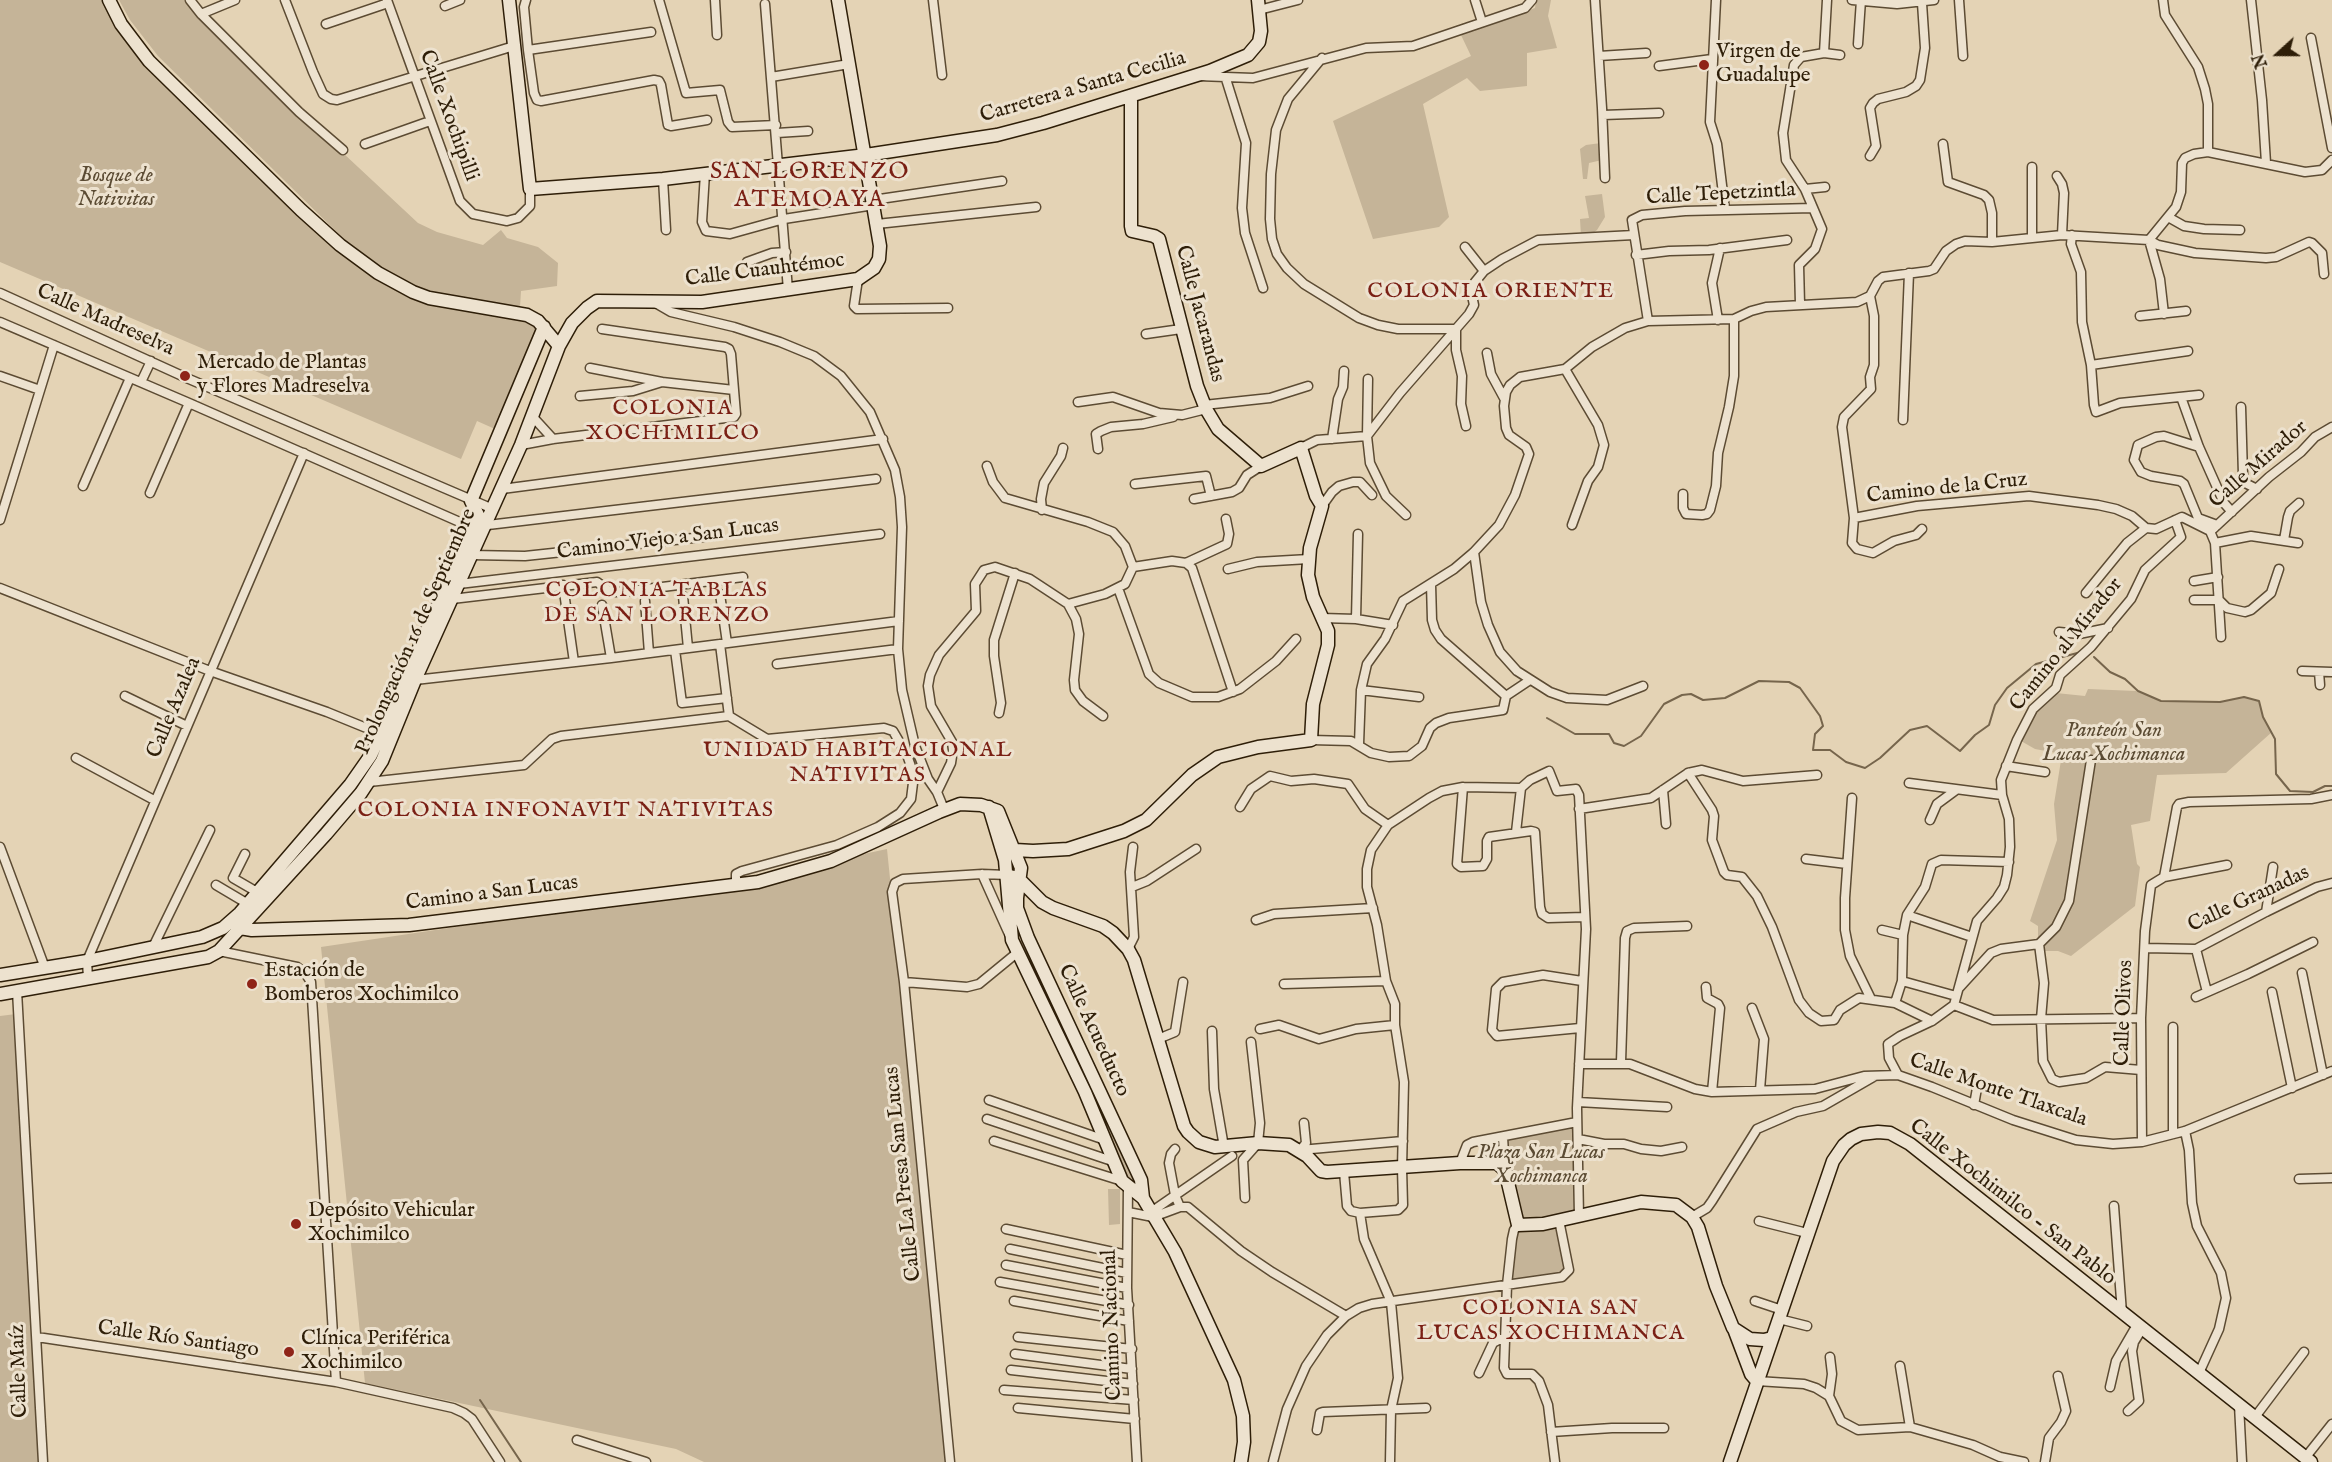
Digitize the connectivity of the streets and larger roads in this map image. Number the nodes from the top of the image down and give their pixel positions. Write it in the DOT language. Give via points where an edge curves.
graph roads {
  1 [pos="109,0"];
  2 [pos="190,0"];
  3 [pos="235,0"];
  4 [pos="285,0"];
  5 [pos="460,0"];
  6 [pos="509,0"];
  7 [pos="526,0"];
  8 [pos="659,0"];
  9 [pos="715,0"];
  10 [pos="838,0"];
  11 [pos="933,0"];
  12 [pos="1298,0"];
  13 [pos="1475,0"];
  14 [pos="1532,0"];
  15 [pos="1595,0"];
  16 [pos="1716,0"];
  17 [pos="1827,0"];
  18 [pos="1934,0"];
  19 [pos="1959,0"];
  20 [pos="2163,0"];
  21 [pos="2251,0"];
  22 [pos="1858,1"];
  23 [pos="387,2"];
  24 [pos="1922,3"];
  25 [pos="765,4"];
  26 [pos="1259,5"];
  27 [pos="445,6"];
  28 [pos="201,14"];
  29 [pos="1482,22"];
  30 [pos="326,24"];
  31 [pos="651,32"];
  32 [pos="717,35"];
  33 [pos="2311,39"];
  34 [pos="1858,44"];
  35 [pos="514,46"];
  36 [pos="528,50"];
  37 [pos="1646,53"];
  38 [pos="1824,53"];
  39 [pos="1840,55"];
  40 [pos="1599,56"];
  41 [pos="1963,56"];
  42 [pos="1323,58"];
  43 [pos="1712,59"];
  44 [pos="849,64"];
  45 [pos="1659,66"];
  46 [pos="414,75"];
  47 [pos="942,75"];
  48 [pos="1195,76"];
  49 [pos="771,77"];
  50 [pos="1226,79"];
  51 [pos="1131,96"];
  52 [pos="1659,113"];
  53 [pos="1603,115"];
  54 [pos="707,120"];
  55 [pos="430,121"];
  56 [pos="776,129"];
  57 [pos="808,130"];
  58 [pos="365,144"];
  59 [pos="1943,144"];
  60 [pos="2332,148"];
  61 [pos="343,150"];
  62 [pos="2208,152"];
  63 [pos="866,155"];
  64 [pos="1870,156"];
  65 [pos="2332,160"];
  66 [pos="2266,163"];
  67 [pos="779,166"];
  68 [pos="2032,167"];
  69 [pos="705,173"];
  70 [pos="2057,176"];
  71 [pos="1605,178"];
  72 [pos="663,179"];
  73 [pos="1002,181"];
  74 [pos="1825,187"];
  75 [pos="530,189"];
  76 [pos="1805,189"];
  77 [pos="873,202"];
  78 [pos="1036,207"];
  79 [pos="1813,208"];
  80 [pos="1725,210"];
  81 [pos="2168,217"];
  82 [pos="784,219"];
  83 [pos="877,224"];
  84 [pos="666,230"];
  85 [pos="2240,230"];
  86 [pos="1634,235"];
  87 [pos="2067,235"];
  88 [pos="2032,237"];
  89 [pos="1787,240"];
  90 [pos="2149,240"];
  91 [pos="1992,242"];
  92 [pos="1465,247"];
  93 [pos="1720,248"];
  94 [pos="786,252"];
  95 [pos="1636,255"];
  96 [pos="747,262"];
  97 [pos="1484,271"];
  98 [pos="1909,273"];
  99 [pos="2324,274"];
  100 [pos="858,279"];
  101 [pos="1263,288"];
  102 [pos="788,290"];
  103 [pos="0,294"];
  104 [pos="1870,296"];
  105 [pos="652,301"];
  106 [pos="1800,304"];
  107 [pos="948,308"];
  108 [pos="2186,311"];
  109 [pos="2164,314"];
  110 [pos="2140,316"];
  111 [pos="1734,319"];
  112 [pos="1718,320"];
  113 [pos="1648,321"];
  114 [pos="0,322"];
  115 [pos="572,323"];
  116 [pos="544,327"];
  117 [pos="602,329"];
  118 [pos="1181,329"];
  119 [pos="1456,330"];
  120 [pos="1146,334"];
  121 [pos="54,345"];
  122 [pos="559,346"];
  123 [pos="2188,351"];
  124 [pos="1486,353"];
  125 [pos="151,361"];
  126 [pos="2091,365"];
  127 [pos="590,368"];
  128 [pos="1565,369"];
  129 [pos="1344,371"];
  130 [pos="0,376"];
  131 [pos="130,378"];
  132 [pos="1368,378"];
  133 [pos="141,382"];
  134 [pos="662,382"];
  135 [pos="1308,386"];
  136 [pos="40,390"];
  137 [pos="734,390"];
  138 [pos="2199,395"];
  139 [pos="580,396"];
  140 [pos="2181,397"];
  141 [pos="1505,398"];
  142 [pos="1078,402"];
  143 [pos="189,403"];
  144 [pos="1205,407"];
  145 [pos="2241,407"];
  146 [pos="1182,415"];
  147 [pos="532,416"];
  148 [pos="1904,420"];
  149 [pos="1466,426"];
  150 [pos="2332,427"];
  151 [pos="1367,436"];
  152 [pos="553,439"];
  153 [pos="883,439"];
  154 [pos="1332,439"];
  155 [pos="521,445"];
  156 [pos="2199,447"];
  157 [pos="1063,448"];
  158 [pos="1301,448"];
  159 [pos="1098,449"];
  160 [pos="304,453"];
  161 [pos="987,466"];
  162 [pos="1262,466"];
  163 [pos="876,479"];
  164 [pos="1135,484"];
  165 [pos="83,486"];
  166 [pos="502,489"];
  167 [pos="2257,489"];
  168 [pos="150,493"];
  169 [pos="1683,494"];
  170 [pos="1372,495"];
  171 [pos="1211,496"];
  172 [pos="1194,499"];
  173 [pos="471,501"];
  174 [pos="2299,503"];
  175 [pos="1322,506"];
  176 [pos="494,509"];
  177 [pos="1042,510"];
  178 [pos="2232,512"];
  179 [pos="1406,515"];
  180 [pos="1854,518"];
  181 [pos="1226,519"];
  182 [pos="0,520"];
  183 [pos="2175,520"];
  184 [pos="485,525"];
  185 [pos="1572,525"];
  186 [pos="471,527"];
  187 [pos="2146,528"];
  188 [pos="2213,528"];
  189 [pos="1922,529"];
  190 [pos="880,534"];
  191 [pos="1358,534"];
  192 [pos="712,536"];
  193 [pos="2284,540"];
  194 [pos="2215,543"];
  195 [pos="2298,543"];
  196 [pos="1474,552"];
  197 [pos="471,555"];
  198 [pos="1309,560"];
  199 [pos="1186,563"];
  200 [pos="1132,567"];
  201 [pos="2279,568"];
  202 [pos="1228,569"];
  203 [pos="1014,573"];
  204 [pos="743,577"];
  205 [pos="2218,578"];
  206 [pos="2194,581"];
  207 [pos="459,584"];
  208 [pos="1431,584"];
  209 [pos="563,585"];
  210 [pos="0,588"];
  211 [pos="1118,588"];
  212 [pos="2086,593"];
  213 [pos="720,594"];
  214 [pos="683,596"];
  215 [pos="452,599"];
  216 [pos="2194,600"];
  217 [pos="2219,600"];
  218 [pos="645,601"];
  219 [pos="1068,604"];
  220 [pos="603,605"];
  221 [pos="1322,618"];
  222 [pos="1356,619"];
  223 [pos="899,621"];
  224 [pos="1393,625"];
  225 [pos="2108,628"];
  226 [pos="2059,632"];
  227 [pos="2221,637"];
  228 [pos="1296,639"];
  229 [pos="724,644"];
  230 [pos="688,648"];
  231 [pos="898,649"];
  232 [pos="675,650"];
  233 [pos="649,653"];
  234 [pos="611,658"];
  235 [pos="574,662"];
  236 [pos="777,664"];
  237 [pos="210,671"];
  238 [pos="2302,671"];
  239 [pos="2319,672"];
  240 [pos="2332,672"];
  241 [pos="415,680"];
  242 [pos="1530,680"];
  243 [pos="2320,685"];
  244 [pos="1643,686"];
  245 [pos="1361,690"];
  246 [pos="1233,692"];
  247 [pos="125,696"];
  248 [pos="1506,696"];
  249 [pos="1419,697"];
  250 [pos="727,698"];
  251 [pos="999,713"];
  252 [pos="729,716"];
  253 [pos="1103,716"];
  254 [pos="187,726"];
  255 [pos="386,736"];
  256 [pos="1311,740"];
  257 [pos="1359,744"];
  258 [pos="76,758"];
  259 [pos="2091,760"];
  260 [pos="2006,766"];
  261 [pos="2045,772"];
  262 [pos="1688,773"];
  263 [pos="1817,775"];
  264 [pos="369,782"];
  265 [pos="1909,783"];
  266 [pos="1463,787"];
  267 [pos="1521,788"];
  268 [pos="1664,790"];
  269 [pos="1956,790"];
  270 [pos="937,792"];
  271 [pos="2002,795"];
  272 [pos="2332,795"];
  273 [pos="1852,798"];
  274 [pos="154,800"];
  275 [pos="989,807"];
  276 [pos="1240,807"];
  277 [pos="1579,808"];
  278 [pos="944,809"];
  279 [pos="1930,820"];
  280 [pos="1666,824"];
  281 [pos="1388,825"];
  282 [pos="210,830"];
  283 [pos="1516,832"];
  284 [pos="1004,839"];
  285 [pos="0,847"];
  286 [pos="1133,847"];
  287 [pos="1196,849"];
  288 [pos="1015,850"];
  289 [pos="1033,851"];
  290 [pos="245,855"];
  291 [pos="1806,859"];
  292 [pos="2009,861"];
  293 [pos="1846,864"];
  294 [pos="2227,865"];
  295 [pos="2273,867"];
  296 [pos="982,874"];
  297 [pos="1015,874"];
  298 [pos="2164,877"];
  299 [pos="2332,883"];
  300 [pos="736,884"];
  301 [pos="216,885"];
  302 [pos="1132,887"];
  303 [pos="257,892"];
  304 [pos="1373,908"];
  305 [pos="2266,912"];
  306 [pos="1907,915"];
  307 [pos="1585,917"];
  308 [pos="241,918"];
  309 [pos="1256,920"];
  310 [pos="1687,926"];
  311 [pos="1882,930"];
  312 [pos="1903,935"];
  313 [pos="1972,937"];
  314 [pos="1028,938"];
  315 [pos="2313,942"];
  316 [pos="2039,944"];
  317 [pos="153,947"];
  318 [pos="1015,947"];
  319 [pos="2145,948"];
  320 [pos="1128,949"];
  321 [pos="2196,949"];
  322 [pos="219,951"];
  323 [pos="87,961"];
  324 [pos="45,968"];
  325 [pos="2302,973"];
  326 [pos="0,975"];
  327 [pos="88,978"];
  328 [pos="1386,981"];
  329 [pos="1582,981"];
  330 [pos="1902,981"];
  331 [pos="904,982"];
  332 [pos="1183,982"];
  333 [pos="1284,984"];
  334 [pos="1706,987"];
  335 [pos="17,991"];
  336 [pos="2207,992"];
  337 [pos="2272,992"];
  338 [pos="0,994"];
  339 [pos="1956,997"];
  340 [pos="2196,997"];
  341 [pos="1871,999"];
  342 [pos="1895,1003"];
  343 [pos="1752,1008"];
  344 [pos="2141,1018"];
  345 [pos="2041,1019"];
  346 [pos="1932,1022"];
  347 [pos="1395,1025"];
  348 [pos="2173,1027"];
  349 [pos="1580,1028"];
  350 [pos="1260,1029"];
  351 [pos="1212,1031"];
  352 [pos="1158,1039"];
  353 [pos="1251,1042"];
  354 [pos="1621,1062"];
  355 [pos="1579,1064"];
  356 [pos="2141,1070"];
  357 [pos="2332,1071"];
  358 [pos="1878,1074"];
  359 [pos="2323,1075"];
  360 [pos="1898,1076"];
  361 [pos="1977,1088"];
  362 [pos="2292,1088"];
  363 [pos="1760,1090"];
  364 [pos="1712,1092"];
  365 [pos="989,1101"];
  366 [pos="1578,1102"];
  367 [pos="1974,1106"];
  368 [pos="1667,1107"];
  369 [pos="987,1119"];
  370 [pos="1304,1122"];
  371 [pos="1577,1122"];
  372 [pos="2185,1131"];
  373 [pos="2173,1134"];
  374 [pos="1503,1137"];
  375 [pos="1578,1139"];
  376 [pos="1105,1140"];
  377 [pos="994,1141"];
  378 [pos="1403,1141"];
  379 [pos="1258,1143"];
  380 [pos="2142,1143"];
  381 [pos="1682,1147"];
  382 [pos="1176,1149"];
  383 [pos="1300,1150"];
  384 [pos="1228,1152"];
  385 [pos="1115,1162"];
  386 [pos="1460,1163"];
  387 [pos="1402,1167"];
  388 [pos="1505,1170"];
  389 [pos="1344,1172"];
  390 [pos="2332,1178"];
  391 [pos="2299,1179"];
  392 [pos="1125,1184"];
  393 [pos="1175,1195"];
  394 [pos="1143,1198"];
  395 [pos="1245,1198"];
  396 [pos="1180,1206"];
  397 [pos="2114,1206"];
  398 [pos="1128,1212"];
  399 [pos="1360,1214"];
  400 [pos="1152,1215"];
  401 [pos="1579,1217"];
  402 [pos="1692,1217"];
  403 [pos="1559,1220"];
  404 [pos="1759,1221"];
  405 [pos="1518,1225"];
  406 [pos="1006,1229"];
  407 [pos="1807,1233"];
  408 [pos="1010,1249"];
  409 [pos="1127,1255"];
  410 [pos="1006,1265"];
  411 [pos="1127,1273"];
  412 [pos="1000,1282"];
  413 [pos="1507,1285"];
  414 [pos="1127,1288"];
  415 [pos="1014,1301"];
  416 [pos="1755,1301"];
  417 [pos="1391,1302"];
  418 [pos="1129,1305"];
  419 [pos="2122,1313"];
  420 [pos="1781,1314"];
  421 [pos="1346,1316"];
  422 [pos="1129,1321"];
  423 [pos="1807,1326"];
  424 [pos="2139,1327"];
  425 [pos="1733,1328"];
  426 [pos="1506,1336"];
  427 [pos="37,1337"];
  428 [pos="1018,1337"];
  429 [pos="1772,1338"];
  430 [pos="1132,1349"];
  431 [pos="2304,1352"];
  432 [pos="1015,1354"];
  433 [pos="1830,1357"];
  434 [pos="1900,1366"];
  435 [pos="1132,1369"];
  436 [pos="1011,1370"];
  437 [pos="1479,1373"];
  438 [pos="2199,1373"];
  439 [pos="2058,1376"];
  440 [pos="1757,1381"];
  441 [pos="336,1382"];
  442 [pos="1133,1384"];
  443 [pos="2110,1387"];
  444 [pos="1004,1390"];
  445 [pos="1829,1396"];
  446 [pos="1134,1400"];
  447 [pos="2239,1405"];
  448 [pos="1018,1408"];
  449 [pos="1426,1408"];
  450 [pos="1391,1410"];
  451 [pos="2128,1411"];
  452 [pos="2255,1417"];
  453 [pos="1134,1419"];
  454 [pos="2332,1424"];
  455 [pos="1910,1427"];
  456 [pos="1664,1428"];
  457 [pos="1317,1430"];
  458 [pos="1551,1432"];
  459 [pos="578,1440"];
  460 [pos="1997,1460"];
  461 [pos="2308,1460"];
  462 [pos="43,1462"];
  463 [pos="500,1462"];
  464 [pos="646,1462"];
  465 [pos="950,1462"];
  466 [pos="1137,1462"];
  467 [pos="1241,1462"];
  468 [pos="1273,1462"];
  469 [pos="1390,1462"];
  470 [pos="1555,1462"];
  471 [pos="1730,1462"];
  472 [pos="2019,1462"];
  473 [pos="2045,1462"];
  474 [pos="2242,1462"];
  1 -- 116 [label="street" via="149,61 340,245 413,292 527,315"];
  2 -- 28 [label="street"];
  3 -- 28 [label="street"];
  4 -- 46 [label="street" via="323,94 337,100"];
  5 -- 27 [label="street"];
  6 -- 35 [label="street"];
  7 -- 36 [label="street"];
  8 -- 56 [label="street" via="686,93 720,90 732,127"];
  9 -- 32 [label="street"];
  10 -- 44 [label="street, Calle Cuauhtémoc"];
  11 -- 47 [label="street"];
  12 -- 26 [label="street"];
  13 -- 29 [label="street"];
  14 -- 29 [label="street" via="1525,8"];
  15 -- 40 [label="street"];
  16 -- 43 [label="street"];
  17 -- 38 [label="street"];
  18 -- 24 [label="street"];
  19 -- 41 [label="street"];
  20 -- 62 [label="street" via="2165,15 2198,67 2205,88"];
  21 -- 66 [label="street"];
  22 -- 24 [label="street"];
  22 -- 34 [label="street"];
  23 -- 30 [label="street"];
  23 -- 46 [label="street, Calle Xochipilli"];
  24 -- 64 [label="street" via="1925,48 1920,80 1906,92 1873,103 1870,108 1876,146"];
  25 -- 49 [label="street"];
  26 -- 48 [label="street, Carretera a Santa Cecilia" via="1261,31 1254,50 1235,62"];
  28 -- 61 [label="street"];
  29 -- 42 [label="street" via="1413,46 1366,48"];
  31 -- 36 [label="street"];
  33 -- 60 [label="street"];
  35 -- 46 [label="street"];
  35 -- 75 [label="street"];
  36 -- 54 [label="street" via="537,100 654,80 661,85 668,125"];
  37 -- 40 [label="street"];
  38 -- 39 [label="street"];
  38 -- 76 [label="street" via="1801,57 1794,65 1783,133 1786,160"];
  40 -- 53 [label="street"];
  42 -- 50 [label="street" via="1253,78"];
  42 -- 119 [label="street" via="1288,99 1276,130 1270,219 1276,254 1304,284 1359,318 1398,329"];
  43 -- 45 [label="street"];
  43 -- 80 [label="street" via="1710,122 1717,144"];
  44 -- 49 [label="street"];
  44 -- 63 [label="street, Calle Cuauhtémoc"];
  46 -- 55 [label="street, Calle Xochipilli"];
  48 -- 50 [label="street"];
  48 -- 51 [label="street, Carretera a Santa Cecilia"];
  49 -- 56 [label="street"];
  50 -- 101 [label="street" via="1246,143 1242,208 1245,233"];
  51 -- 63 [label="street, Carretera a Santa Cecilia" via="997,135"];
  51 -- 118 [label="street, Calle Jacarandas" via="1132,231 1159,239"];
  52 -- 53 [label="street"];
  53 -- 71 [label="street"];
  55 -- 58 [label="street"];
  55 -- 75 [label="street, Calle Xochipilli" via="460,201 473,214 507,221 518,218 530,206"];
  56 -- 57 [label="street"];
  56 -- 67 [label="street"];
  59 -- 91 [label="street" via="1948,182 1989,200"];
  62 -- 66 [label="street"];
  62 -- 81 [label="street" via="2185,158 2181,192"];
  63 -- 67 [label="street, Carretera a Santa Cecilia"];
  63 -- 77 [label="street, Calle Cuauhtémoc"];
  65 -- 66 [label="street" via="2316,172"];
  67 -- 69 [label="street, Carretera a Santa Cecilia"];
  67 -- 82 [label="street"];
  68 -- 88 [label="street"];
  69 -- 72 [label="street, Carretera a Santa Cecilia"];
  69 -- 82 [label="street" via="702,217 706,231 730,234"];
  70 -- 87 [label="street" via="2064,193"];
  72 -- 75 [label="street, Carretera a Santa Cecilia"];
  72 -- 84 [label="street"];
  73 -- 77 [label="street"];
  74 -- 76 [label="street"];
  76 -- 79 [label="street"];
  77 -- 82 [label="street"];
  77 -- 83 [label="street, Calle Cuauhtémoc"];
  78 -- 83 [label="street"];
  79 -- 80 [label="street, Calle Tepetzintla"];
  79 -- 106 [label="street" via="1822,229 1815,249 1798,265"];
  80 -- 86 [label="street, Calle Tepetzintla" via="1642,215 1632,220"];
  81 -- 85 [label="street" via="2184,226"];
  81 -- 90 [label="street"];
  82 -- 94 [label="street"];
  83 -- 100 [label="street, Calle Cuauhtémoc" via="879,260"];
  86 -- 95 [label="street"];
  86 -- 97 [label="street" via="1538,240"];
  87 -- 88 [label="street"];
  87 -- 90 [label="street"];
  87 -- 126 [label="street" via="2081,272 2082,322"];
  88 -- 91 [label="street"];
  89 -- 93 [label="street"];
  90 -- 99 [label="street" via="2195,253 2265,258 2309,242 2322,253"];
  90 -- 109 [label="street" via="2160,279"];
  91 -- 98 [label="street" via="1956,244 1946,250 1934,269"];
  92 -- 97 [label="street"];
  93 -- 95 [label="street"];
  93 -- 112 [label="street" via="1712,283"];
  94 -- 96 [label="street"];
  94 -- 102 [label="street"];
  95 -- 113 [label="street"];
  97 -- 119 [label="street" via="1470,291 1474,305"];
  98 -- 104 [label="street" via="1883,277"];
  98 -- 148 [label="street"];
  100 -- 102 [label="street, Calle Cuauhtémoc"];
  100 -- 107 [label="street" via="855,308"];
  102 -- 105 [label="street, Calle Cuauhtémoc" via="702,302"];
  103 -- 125 [label="street, Calle Madreselva"];
  104 -- 106 [label="street" via="1843,304"];
  104 -- 180 [label="street" via="1874,316 1871,389 1844,417 1842,427"];
  105 -- 115 [label="street, Calle Cuauhtémoc" via="597,301"];
  105 -- 153 [label="street" via="671,312 780,342 814,356 851,386"];
  106 -- 111 [label="street" via="1766,307"];
  108 -- 109 [label="street"];
  109 -- 110 [label="street"];
  111 -- 112 [label="street"];
  111 -- 169 [label="street" via="1734,375 1710,510 1702,515 1686,514"];
  112 -- 113 [label="street"];
  113 -- 128 [label="street" via="1625,328 1592,347"];
  114 -- 121 [label="street, Calle Madreselva"];
  115 -- 116 [label="street"];
  115 -- 122 [label="street, Calle Cuauhtémoc"];
  116 -- 122 [label="street"];
  116 -- 173 [label="street"];
  117 -- 137 [label="street" via="725,347 731,354"];
  118 -- 120 [label="street"];
  118 -- 144 [label="street, Calle Jacarandas"];
  119 -- 149 [label="street"];
  119 -- 151 [label="street"];
  121 -- 131 [label="street, Calle Madreselva"];
  121 -- 136 [label="street"];
  122 -- 147 [label="street, Prolongación 16 de Septiembre"];
  123 -- 126 [label="street"];
  124 -- 141 [label="street" via="1491,374"];
  125 -- 133 [label="street"];
  125 -- 173 [label="street, Calle Madreselva"];
  126 -- 140 [label="street" via="2096,411 2120,403"];
  127 -- 134 [label="street"];
  128 -- 141 [label="street" via="1520,377 1510,385"];
  128 -- 185 [label="street" via="1599,425 1604,445"];
  129 -- 154 [label="street"];
  130 -- 136 [label="street"];
  131 -- 133 [label="street, Calle Madreselva"];
  131 -- 165 [label="street"];
  132 -- 151 [label="street"];
  133 -- 143 [label="street, Calle Madreselva"];
  134 -- 137 [label="street"];
  134 -- 139 [label="street" via="633,391"];
  135 -- 144 [label="street" via="1270,398"];
  136 -- 182 [label="street"];
  137 -- 152 [label="street" via="738,410 734,417"];
  138 -- 140 [label="street"];
  140 -- 156 [label="street"];
  141 -- 196 [label="street" via="1509,435 1526,447 1529,454 1515,495 1499,525"];
  142 -- 146 [label="street" via="1113,397 1159,413"];
  143 -- 160 [label="street, Calle Madreselva"];
  143 -- 168 [label="street"];
  144 -- 146 [label="street"];
  144 -- 162 [label="street, Calle Jacarandas" via="1218,429"];
  145 -- 167 [label="street" via="2243,475 2247,484"];
  146 -- 159 [label="street" via="1101,430 1096,434"];
  147 -- 152 [label="street"];
  147 -- 155 [label="street, Prolongación 16 de Septiembre"];
  150 -- 167 [label="street, Calle Mirador" via="2315,437"];
  151 -- 154 [label="street"];
  151 -- 179 [label="street" via="1372,472 1386,496"];
  152 -- 155 [label="street"];
  153 -- 166 [label="street"];
  153 -- 223 [label="street" via="900,497"];
  154 -- 158 [label="street" via="1317,440"];
  155 -- 166 [label="street, Prolongación 16 de Septiembre"];
  156 -- 178 [label="street" via="2224,503"];
  156 -- 188 [label="street" via="2156,436 2138,445 2134,460 2141,472 2180,481 2198,518"];
  157 -- 177 [label="street" via="1044,483"];
  158 -- 162 [label="street"];
  158 -- 175 [label="street"];
  160 -- 186 [label="street, Calle Madreselva"];
  160 -- 237 [label="street, Calle Azalea"];
  161 -- 177 [label="street" via="1005,498"];
  162 -- 171 [label="street" via="1247,475 1239,488"];
  163 -- 184 [label="street"];
  164 -- 171 [label="street" via="1206,476"];
  166 -- 176 [label="street, Prolongación 16 de Septiembre"];
  167 -- 178 [label="street, Calle Mirador"];
  170 -- 175 [label="street" via="1360,482 1353,482 1339,486"];
  171 -- 172 [label="street"];
  173 -- 176 [label="street, Calle Madreselva"];
  173 -- 186 [label="street, Prolongación 16 de Septiembre" via="478,515"];
  174 -- 193 [label="street" via="2288,517"];
  175 -- 198 [label="street"];
  176 -- 184 [label="street, Prolongación 16 de Septiembre"];
  177 -- 200 [label="street" via="1113,532 1125,546"];
  178 -- 188 [label="street, Calle Mirador"];
  180 -- 187 [label="street, Camino de la Cruz" via="1917,506 2029,496 2116,509"];
  180 -- 189 [label="street" via="1854,546 1873,553 1894,541 1916,536"];
  181 -- 199 [label="street" via="1227,544"];
  183 -- 187 [label="street" via="2156,529"];
  183 -- 188 [label="street" via="2182,517"];
  183 -- 225 [label="street, Camino al Mirador" via="2181,537 2145,570 2131,599"];
  184 -- 186 [label="street"];
  184 -- 197 [label="street, Prolongación 16 de Septiembre"];
  186 -- 255 [label="street, Prolongación 16 de Septiembre"];
  187 -- 212 [label="street" via="2127,543"];
  188 -- 194 [label="street"];
  190 -- 207 [label="street, Camino Viejo a San Lucas"];
  191 -- 222 [label="street"];
  192 -- 197 [label="street" via="525,556"];
  193 -- 194 [label="street" via="2251,536"];
  193 -- 195 [label="street"];
  194 -- 205 [label="street"];
  196 -- 208 [label="street"];
  196 -- 242 [label="street" via="1481,602 1493,639 1508,662"];
  197 -- 207 [label="street, Prolongación 16 de Septiembre"];
  198 -- 202 [label="street" via="1257,562"];
  198 -- 221 [label="street" via="1310,587"];
  199 -- 200 [label="street" via="1162,561"];
  199 -- 246 [label="street" via="1197,581"];
  200 -- 211 [label="street" via="1125,584"];
  201 -- 217 [label="street" via="2271,594 2251,610 2227,608"];
  203 -- 219 [label="street"];
  203 -- 251 [label="street" via="994,640"];
  203 -- 270 [label="street" via="990,567 977,577 976,612 939,655 930,675 932,706 953,750"];
  204 -- 209 [label="street" via="622,592 611,592 597,582"];
  205 -- 206 [label="street"];
  205 -- 217 [label="street"];
  207 -- 215 [label="street, Prolongación 16 de Septiembre"];
  208 -- 224 [label="street" via="1403,601"];
  208 -- 248 [label="street" via="1435,630 1456,654"];
  209 -- 215 [label="street"];
  209 -- 235 [label="street"];
  210 -- 237 [label="street"];
  211 -- 219 [label="street"];
  211 -- 246 [label="street" via="1153,679 1192,697 1218,697"];
  213 -- 229 [label="street"];
  214 -- 230 [label="street"];
  215 -- 241 [label="street, Prolongación 16 de Septiembre"];
  216 -- 217 [label="street"];
  217 -- 227 [label="street"];
  218 -- 233 [label="street"];
  219 -- 253 [label="street" via="1079,634 1075,690"];
  220 -- 234 [label="street"];
  221 -- 222 [label="street"];
  221 -- 256 [label="street" via="1328,631 1328,645 1313,704"];
  222 -- 224 [label="street"];
  223 -- 229 [label="street"];
  223 -- 231 [label="street"];
  224 -- 245 [label="street" via="1367,664"];
  225 -- 226 [label="street"];
  225 -- 260 [label="street, Camino al Mirador" via="2060,675 2056,688 2033,709"];
  228 -- 246 [label="street" via="1256,678"];
  229 -- 230 [label="street"];
  229 -- 250 [label="street"];
  230 -- 232 [label="street"];
  231 -- 236 [label="street"];
  231 -- 270 [label="street" via="902,690 915,746"];
  232 -- 233 [label="street"];
  232 -- 250 [label="street" via="682,704"];
  233 -- 234 [label="street"];
  234 -- 235 [label="street"];
  235 -- 241 [label="street"];
  237 -- 254 [label="street, Calle Azalea"];
  237 -- 255 [label="street"];
  238 -- 239 [label="street"];
  239 -- 240 [label="street"];
  239 -- 243 [label="street"];
  241 -- 255 [label="street, Prolongación 16 de Septiembre"];
  242 -- 244 [label="street" via="1559,696 1587,700 1618,697"];
  242 -- 248 [label="street"];
  245 -- 249 [label="street"];
  245 -- 257 [label="street"];
  247 -- 254 [label="street"];
  248 -- 257 [label="street" via="1503,710 1436,723 1422,746 1409,756 1371,753"];
  250 -- 252 [label="street"];
  252 -- 264 [label="street" via="561,736 552,739 524,765"];
  252 -- 300 [label="street" via="767,739 890,729 907,755 914,782 906,806 878,827 817,852 736,874"];
  254 -- 274 [label="street, Calle Azalea"];
  255 -- 264 [label="street, Prolongación 16 de Septiembre" via="382,761"];
  255 -- 303 [label="street, Prolongación 16 de Septiembre" via="358,775"];
  256 -- 257 [label="street"];
  256 -- 289 [label="street" via="1218,757 1192,775 1146,820 1068,849"];
  258 -- 274 [label="street"];
  259 -- 316 [label="street" via="2068,901 2056,927"];
  260 -- 261 [label="street"];
  260 -- 271 [label="street, Camino al Mirador" via="2001,780"];
  262 -- 263 [label="street" via="1702,770 1743,781"];
  262 -- 268 [label="street"];
  262 -- 341 [label="street" via="1712,810 1712,840 1724,872 1742,877 1757,896 1803,1008 1827,1021 1834,1020 1840,1010 1858,998"];
  264 -- 308 [label="street, Prolongación 16 de Septiembre" via="326,834"];
  265 -- 269 [label="street"];
  266 -- 267 [label="street"];
  266 -- 281 [label="street" via="1442,791"];
  266 -- 283 [label="street" via="1457,864 1483,866 1489,837"];
  267 -- 277 [label="street" via="1549,771 1557,791 1576,789"];
  267 -- 283 [label="street"];
  268 -- 277 [label="street" via="1641,801"];
  268 -- 280 [label="street"];
  269 -- 271 [label="street"];
  269 -- 279 [label="street" via="1937,804"];
  270 -- 278 [label="street"];
  271 -- 292 [label="street, Camino al Mirador" via="2009,819"];
  272 -- 298 [label="street" via="2179,804"];
  273 -- 293 [label="street"];
  274 -- 323 [label="street, Calle Azalea"];
  275 -- 278 [label="street, Camino a San Lucas" via="960,804"];
  275 -- 284 [label="street, Calle Acueducto" via="990,817"];
  276 -- 281 [label="street" via="1251,789 1270,776 1291,781 1314,779 1348,784 1365,809"];
  277 -- 307 [label="street"];
  278 -- 300 [label="street, Camino a San Lucas" via="831,861 758,882"];
  281 -- 304 [label="street" via="1371,850 1366,878"];
  282 -- 317 [label="street"];
  283 -- 307 [label="street" via="1535,832 1540,907 1545,916"];
  284 -- 288 [label="street"];
  284 -- 297 [label="street, Calle Acueducto" via="1005,860"];
  285 -- 324 [label="street"];
  286 -- 302 [label="street"];
  287 -- 302 [label="street"];
  288 -- 289 [label="street"];
  288 -- 297 [label="street"];
  289 -- 297 [label="street"];
  290 -- 303 [label="street" via="233,878"];
  291 -- 293 [label="street"];
  292 -- 306 [label="street" via="1941,860 1932,864 1925,887"];
  292 -- 313 [label="street, Camino al Mirador" via="2004,887 1977,921"];
  293 -- 341 [label="street" via="1848,947"];
  294 -- 298 [label="street"];
  295 -- 305 [label="street"];
  296 -- 297 [label="street"];
  296 -- 318 [label="street, Calle Acueducto"];
  296 -- 331 [label="street, Calle La Presa San Lucas" via="903,879 895,883 892,892"];
  297 -- 314 [label="street, Calle Acueducto" via="1017,908"];
  297 -- 318 [label="street, Calle Acueducto"];
  297 -- 320 [label="street" via="1042,902 1103,926"];
  298 -- 319 [label="street, Calle Olivos" via="2151,885"];
  299 -- 305 [label="street, Calle Granadas"];
  300 -- 308 [label="street, Camino a San Lucas" via="409,925 252,930"];
  301 -- 308 [label="street"];
  302 -- 320 [label="street" via="1134,937"];
  303 -- 308 [label="street, Prolongación 16 de Septiembre"];
  304 -- 309 [label="street" via="1274,914"];
  304 -- 328 [label="street"];
  305 -- 321 [label="street, Calle Granadas"];
  306 -- 312 [label="street"];
  306 -- 313 [label="street"];
  307 -- 329 [label="street"];
  308 -- 317 [label="street" via="202,937"];
  308 -- 322 [label="street"];
  310 -- 354 [label="street" via="1634,928 1624,938"];
  311 -- 312 [label="street"];
  312 -- 330 [label="street"];
  313 -- 339 [label="street, Camino al Mirador"];
  314 -- 318 [label="street"];
  314 -- 394 [label="street, Calle Acueducto" via="1142,1180"];
  315 -- 336 [label="street"];
  316 -- 339 [label="street" via="1991,953"];
  316 -- 345 [label="street" via="2044,983"];
  317 -- 323 [label="street"];
  318 -- 331 [label="street" via="979,984 967,987"];
  318 -- 376 [label="street, Calle Acueducto"];
  319 -- 321 [label="street, Calle Granadas"];
  319 -- 344 [label="street, Calle Olivos"];
  320 -- 352 [label="street"];
  321 -- 336 [label="street"];
  322 -- 327 [label="street" via="197,960"];
  322 -- 441 [label="street" via="297,967 311,982"];
  323 -- 324 [label="street"];
  323 -- 327 [label="street, Calle Azalea"];
  324 -- 326 [label="street"];
  325 -- 359 [label="street"];
  327 -- 335 [label="street"];
  328 -- 333 [label="street"];
  328 -- 347 [label="street" via="1395,1004"];
  329 -- 349 [label="street"];
  329 -- 349 [label="street" via="1543,975 1503,982 1496,989 1492,1030 1497,1036"];
  330 -- 339 [label="street"];
  330 -- 342 [label="street"];
  331 -- 465 [label="street, Calle La Presa San Lucas"];
  332 -- 352 [label="street" via="1175,1032"];
  334 -- 364 [label="street" via="1707,998 1720,1008"];
  335 -- 338 [label="street"];
  335 -- 427 [label="street, Calle Maíz"];
  336 -- 340 [label="street"];
  337 -- 362 [label="street"];
  339 -- 345 [label="street" via="1993,1020"];
  339 -- 346 [label="street"];
  341 -- 342 [label="street"];
  342 -- 346 [label="street"];
  343 -- 363 [label="street" via="1764,1039"];
  344 -- 345 [label="street"];
  344 -- 356 [label="street, Calle Olivos"];
  345 -- 356 [label="street" via="2043,1061 2055,1081 2086,1078 2105,1067"];
  346 -- 360 [label="street" via="1888,1044 1889,1058"];
  347 -- 350 [label="street" via="1356,1029 1319,1039 1280,1025"];
  347 -- 378 [label="street" via="1404,1082"];
  348 -- 373 [label="street"];
  349 -- 355 [label="street"];
  351 -- 384 [label="street" via="1214,1089"];
  352 -- 384 [label="street" via="1188,1132 1207,1146"];
  353 -- 379 [label="street" via="1260,1123"];
  354 -- 355 [label="street"];
  354 -- 364 [label="street, Calle Monte Tlaxcala"];
  355 -- 366 [label="street"];
  356 -- 380 [label="street, Calle Olivos"];
  357 -- 359 [label="street, Calle Monte Tlaxcala"];
  358 -- 360 [label="street, Calle Monte Tlaxcala"];
  358 -- 363 [label="street, Calle Monte Tlaxcala" via="1815,1089"];
  358 -- 402 [label="street, Calle Monte Tlaxcala" via="1823,1106 1773,1120 1757,1129 1712,1201"];
  359 -- 362 [label="street, Calle Monte Tlaxcala"];
  360 -- 367 [label="street, Calle Monte Tlaxcala"];
  361 -- 367 [label="street"];
  362 -- 372 [label="street, Calle Monte Tlaxcala"];
  363 -- 364 [label="street, Calle Monte Tlaxcala"];
  365 -- 376 [label="street"];
  366 -- 368 [label="street"];
  366 -- 371 [label="street"];
  367 -- 380 [label="street, Calle Monte Tlaxcala" via="2076,1140"];
  369 -- 385 [label="street"];
  370 -- 383 [label="street" via="1306,1143"];
  371 -- 374 [label="street"];
  371 -- 375 [label="street"];
  372 -- 373 [label="street, Calle Monte Tlaxcala"];
  372 -- 438 [label="street" via="2197,1226 2221,1273 2226,1298 2219,1329"];
  373 -- 380 [label="street, Calle Monte Tlaxcala"];
  374 -- 386 [label="street" via="1467,1145"];
  374 -- 388 [label="street"];
  375 -- 381 [label="street" via="1661,1151"];
  375 -- 401 [label="street"];
  376 -- 385 [label="street, Calle Acueducto"];
  377 -- 392 [label="street"];
  378 -- 383 [label="street"];
  378 -- 387 [label="street"];
  379 -- 383 [label="street" via="1289,1145"];
  379 -- 384 [label="street"];
  379 -- 395 [label="street" via="1243,1160"];
  382 -- 393 [label="street" via="1169,1163"];
  383 -- 389 [label="street" via="1321,1171"];
  384 -- 393 [label="street"];
  385 -- 392 [label="street, Calle Acueducto"];
  386 -- 387 [label="street"];
  386 -- 388 [label="street" via="1497,1163"];
  387 -- 389 [label="street"];
  387 -- 399 [label="street" via="1402,1208"];
  388 -- 405 [label="street"];
  389 -- 399 [label="street" via="1347,1206"];
  390 -- 391 [label="street"];
  392 -- 394 [label="street, Calle Acueducto"];
  392 -- 398 [label="street, Camino Nacional"];
  393 -- 396 [label="street"];
  393 -- 400 [label="street"];
  394 -- 400 [label="street, Calle Acueducto"];
  396 -- 400 [label="street"];
  396 -- 421 [label="street" via="1194,1209 1240,1251"];
  397 -- 419 [label="street"];
  398 -- 400 [label="street"];
  398 -- 409 [label="street, Camino Nacional"];
  399 -- 417 [label="street" via="1364,1239"];
  400 -- 467 [label="street, Calle Acueducto" via="1175,1252 1234,1380 1243,1416"];
  401 -- 402 [label="street" via="1654,1202 1676,1204"];
  401 -- 403 [label="street"];
  402 -- 425 [label="street"];
  403 -- 405 [label="street"];
  403 -- 413 [label="street" via="1569,1270 1566,1275"];
  404 -- 407 [label="street"];
  405 -- 413 [label="street" via="1512,1239"];
  406 -- 409 [label="street"];
  407 -- 419 [label="street, Calle Xochimilco - San Pablo" via="1833,1161 1844,1145 1861,1134 1890,1133 1910,1144"];
  407 -- 420 [label="street, Calle Xochimilco - San Pablo"];
  408 -- 411 [label="street"];
  409 -- 411 [label="street, Camino Nacional"];
  410 -- 414 [label="street"];
  411 -- 414 [label="street, Camino Nacional"];
  412 -- 418 [label="street"];
  413 -- 417 [label="street"];
  413 -- 426 [label="street"];
  414 -- 418 [label="street, Camino Nacional"];
  415 -- 422 [label="street"];
  416 -- 420 [label="street"];
  417 -- 421 [label="street" via="1366,1306"];
  417 -- 450 [label="street" via="1398,1372"];
  418 -- 422 [label="street, Camino Nacional"];
  419 -- 424 [label="street, Calle Xochimilco - San Pablo"];
  420 -- 423 [label="street"];
  420 -- 429 [label="street, Calle Xochimilco - San Pablo"];
  421 -- 468 [label="street" via="1306,1366 1287,1409"];
  422 -- 430 [label="street, Camino Nacional"];
  424 -- 438 [label="street, Calle Xochimilco - San Pablo"];
  424 -- 443 [label="street" via="2116,1361"];
  424 -- 451 [label="street" via="2132,1351 2139,1401"];
  425 -- 429 [label="street" via="1750,1339"];
  425 -- 440 [label="street"];
  426 -- 437 [label="street" via="1493,1343"];
  426 -- 458 [label="street" via="1505,1372 1536,1377 1548,1405"];
  427 -- 441 [label="street, Calle Río Santiago"];
  427 -- 462 [label="street, Calle Maíz"];
  428 -- 430 [label="street"];
  429 -- 440 [label="street, Calle Xochimilco - San Pablo"];
  430 -- 435 [label="street, Camino Nacional"];
  431 -- 452 [label="street"];
  432 -- 435 [label="street"];
  433 -- 445 [label="street"];
  434 -- 455 [label="street"];
  435 -- 442 [label="street, Camino Nacional"];
  436 -- 442 [label="street"];
  438 -- 447 [label="street, Calle Xochimilco - San Pablo"];
  439 -- 473 [label="street" via="2066,1411 2049,1438"];
  440 -- 445 [label="street" via="1804,1384"];
  440 -- 471 [label="street, Calle Xochimilco - San Pablo"];
  441 -- 463 [label="street, Calle Río Santiago" via="464,1413"];
  442 -- 446 [label="street, Camino Nacional"];
  444 -- 446 [label="street"];
  445 -- 455 [label="street" via="1841,1420 1858,1430"];
  446 -- 453 [label="street, Camino Nacional"];
  447 -- 452 [label="street, Calle Xochimilco - San Pablo"];
  447 -- 474 [label="street"];
  448 -- 453 [label="street"];
  449 -- 450 [label="street"];
  450 -- 457 [label="street" via="1323,1412"];
  450 -- 469 [label="street"];
  452 -- 461 [label="street, Calle Xochimilco - San Pablo"];
  453 -- 466 [label="street, Camino Nacional"];
  454 -- 461 [label="street"];
  455 -- 460 [label="street" via="1972,1445"];
  456 -- 458 [label="street"];
  458 -- 470 [label="street"];
  459 -- 464 [label="street"];
  460 -- 472 [label="street"];
}
